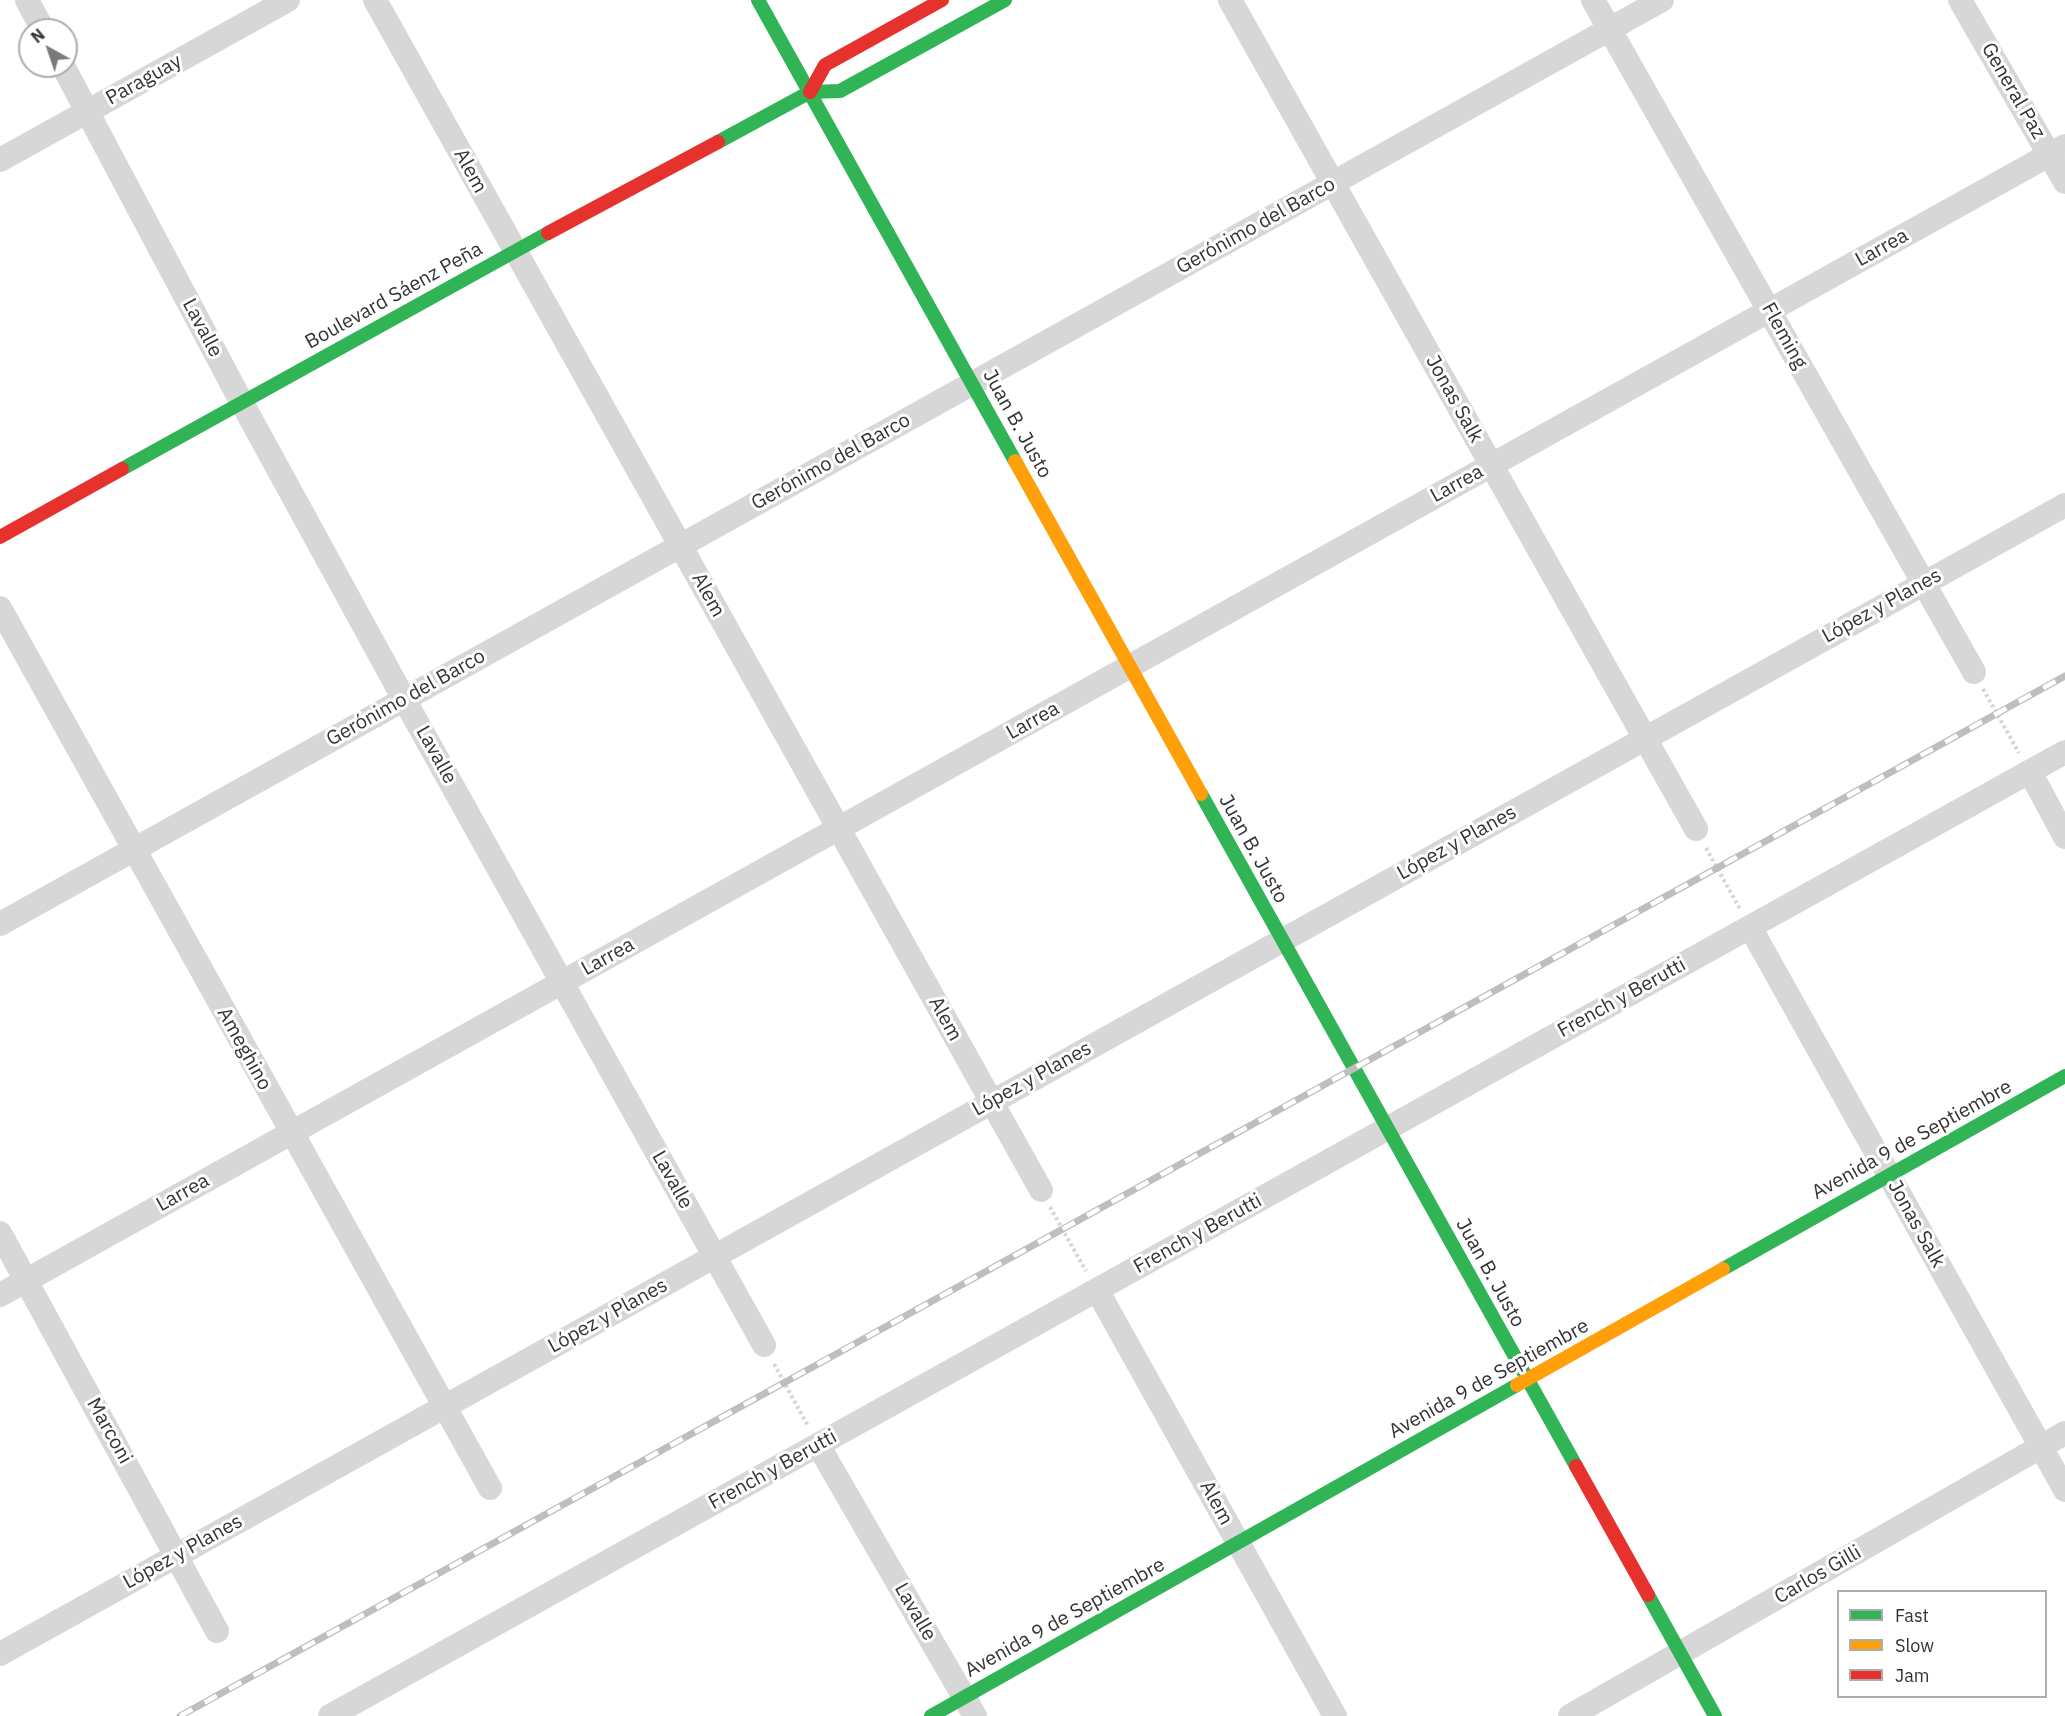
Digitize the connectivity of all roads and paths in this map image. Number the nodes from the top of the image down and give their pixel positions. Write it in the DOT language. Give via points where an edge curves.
graph roads {
  1 [pos="27,0"];
  2 [pos="288,0"];
  3 [pos="375,0"];
  4 [pos="758,0"];
  5 [pos="942,0"];
  6 [pos="1005,0"];
  7 [pos="1230,0"];
  8 [pos="1593,0"];
  9 [pos="1662,0"];
  10 [pos="1960,0"];
  11 [pos="37,18"];
  12 [pos="1610,29"];
  13 [pos="70,78"];
  14 [pos="810,92"];
  15 [pos="88,112"];
  16 [pos="2057,150"];
  17 [pos="0,160"];
  18 [pos="2065,182"];
  19 [pos="1333,183"];
  20 [pos="515,251"];
  21 [pos="1769,310"];
  22 [pos="972,384"];
  23 [pos="242,403"];
  24 [pos="1491,466"];
  25 [pos="2065,505"];
  26 [pos="0,537"];
  27 [pos="680,546"];
  28 [pos="1923,584"];
  29 [pos="0,608"];
  30 [pos="1130,666"];
  31 [pos="1974,672"];
  32 [pos="404,699"];
  33 [pos="1644,739"];
  34 [pos="2065,752"];
  35 [pos="2030,772"];
  36 [pos="839,829"];
  37 [pos="1696,829"];
  38 [pos="2065,837"];
  39 [pos="133,850"];
  40 [pos="0,924"];
  41 [pos="1750,927"];
  42 [pos="1282,940"];
  43 [pos="564,981"];
  44 [pos="2065,1076"];
  45 [pos="992,1102"];
  46 [pos="1388,1129"];
  47 [pos="291,1133"];
  48 [pos="1889,1175"];
  49 [pos="1041,1190"];
  50 [pos="0,1233"];
  51 [pos="714,1257"];
  52 [pos="27,1280"];
  53 [pos="1097,1290"];
  54 [pos="0,1295"];
  55 [pos="764,1345"];
  56 [pos="1527,1380"];
  57 [pos="443,1407"];
  58 [pos="2065,1433"];
  59 [pos="818,1445"];
  60 [pos="2041,1446"];
  61 [pos="490,1488"];
  62 [pos="2065,1490"];
  63 [pos="1238,1543"];
  64 [pos="177,1555"];
  65 [pos="217,1631"];
  66 [pos="0,1654"];
  67 [pos="1681,1654"];
  68 [pos="969,1707"];
  69 [pos="330,1716"];
  70 [pos="931,1716"];
  71 [pos="1335,1716"];
  72 [pos="1570,1716"];
  73 [pos="1715,1716"];
  1 -- 11 [label="street"];
  2 -- 15 [label="street, Paraguay"];
  3 -- 20 [label="street, Alem"];
  4 -- 14 [label="street, Juan B. Justo"];
  5 -- 14 [label="street" via="825,65"];
  6 -- 14 [label="street, Boulevard Sáenz Peña" via="840,92"];
  7 -- 19 [label="street, Jonas Salk"];
  8 -- 12 [label="street, Fleming"];
  9 -- 12 [label="street, Gerónimo del Barco"];
  10 -- 16 [label="street, General Paz"];
  12 -- 19 [label="street, Gerónimo del Barco"];
  12 -- 21 [label="street, Fleming"];
  13 -- 15 [label="street, Lavalle"];
  14 -- 20 [label="street, Boulevard Sáenz Peña"];
  14 -- 22 [label="street, Juan B. Justo"];
  15 -- 17 [label="street, Paraguay"];
  15 -- 23 [label="street, Lavalle"];
  16 -- 18 [label="street, General Paz"];
  16 -- 21 [label="street, Larrea"];
  19 -- 22 [label="street, Gerónimo del Barco"];
  19 -- 24 [label="street, Jonas Salk"];
  20 -- 23 [label="street, Boulevard Sáenz Peña"];
  20 -- 27 [label="street, Alem"];
  21 -- 24 [label="street, Larrea"];
  21 -- 28 [label="street, Fleming"];
  22 -- 27 [label="street, Gerónimo del Barco"];
  22 -- 30 [label="street, Juan B. Justo"];
  23 -- 26 [label="street, Boulevard Sáenz Peña"];
  23 -- 32 [label="street, Lavalle"];
  24 -- 30 [label="street, Larrea"];
  24 -- 33 [label="street, Jonas Salk"];
  25 -- 28 [label="street, López y Planes"];
  27 -- 32 [label="street, Gerónimo del Barco"];
  27 -- 36 [label="street, Alem"];
  28 -- 31 [label="street, Fleming"];
  28 -- 33 [label="street, López y Planes"];
  29 -- 39 [label="street, Ameghino"];
  30 -- 36 [label="street, Larrea"];
  30 -- 42 [label="street, Juan B. Justo"];
  31 -- 35 [label="path"];
  32 -- 39 [label="street, Gerónimo del Barco"];
  32 -- 43 [label="street, Lavalle"];
  33 -- 37 [label="street, Jonas Salk"];
  33 -- 42 [label="street, López y Planes"];
  34 -- 35 [label="street, French y Berutti"];
  35 -- 38 [label="street"];
  35 -- 41 [label="street, French y Berutti"];
  36 -- 43 [label="street, Larrea"];
  36 -- 45 [label="street, Alem"];
  37 -- 41 [label="path"];
  39 -- 40 [label="street, Gerónimo del Barco"];
  39 -- 47 [label="street, Ameghino"];
  41 -- 46 [label="street, French y Berutti"];
  41 -- 48 [label="street, Jonas Salk"];
  42 -- 45 [label="street, López y Planes"];
  42 -- 46 [label="street, Juan B. Justo"];
  43 -- 47 [label="street, Larrea"];
  43 -- 51 [label="street, Lavalle"];
  44 -- 48 [label="street, Avenida 9 de Septiembre"];
  45 -- 49 [label="street, Alem"];
  45 -- 51 [label="street, López y Planes"];
  46 -- 53 [label="street, French y Berutti"];
  46 -- 56 [label="street, Juan B. Justo"];
  47 -- 52 [label="street, Larrea"];
  47 -- 57 [label="street, Ameghino"];
  48 -- 56 [label="street, Avenida 9 de Septiembre"];
  48 -- 60 [label="street, Jonas Salk"];
  49 -- 53 [label="path"];
  50 -- 52 [label="street, Marconi"];
  51 -- 55 [label="street, Lavalle"];
  51 -- 57 [label="street, López y Planes"];
  52 -- 54 [label="street, Larrea"];
  52 -- 64 [label="street, Marconi"];
  53 -- 59 [label="street, French y Berutti"];
  53 -- 63 [label="street, Alem"];
  55 -- 59 [label="path"];
  56 -- 63 [label="street, Avenida 9 de Septiembre"];
  56 -- 67 [label="street, Juan B. Justo"];
  57 -- 61 [label="street, Ameghino"];
  57 -- 64 [label="street, López y Planes"];
  58 -- 60 [label="street, Carlos Gilli"];
  59 -- 68 [label="street, Lavalle"];
  59 -- 69 [label="street, French y Berutti"];
  60 -- 62 [label="street, Jonas Salk"];
  60 -- 67 [label="street, Carlos Gilli"];
  63 -- 68 [label="street, Avenida 9 de Septiembre"];
  63 -- 71 [label="street, Alem"];
  64 -- 65 [label="street, Marconi"];
  64 -- 66 [label="street, López y Planes"];
  67 -- 72 [label="street, Carlos Gilli"];
  67 -- 73 [label="street, Juan B. Justo"];
  68 -- 70 [label="street, Avenida 9 de Septiembre"];
}
